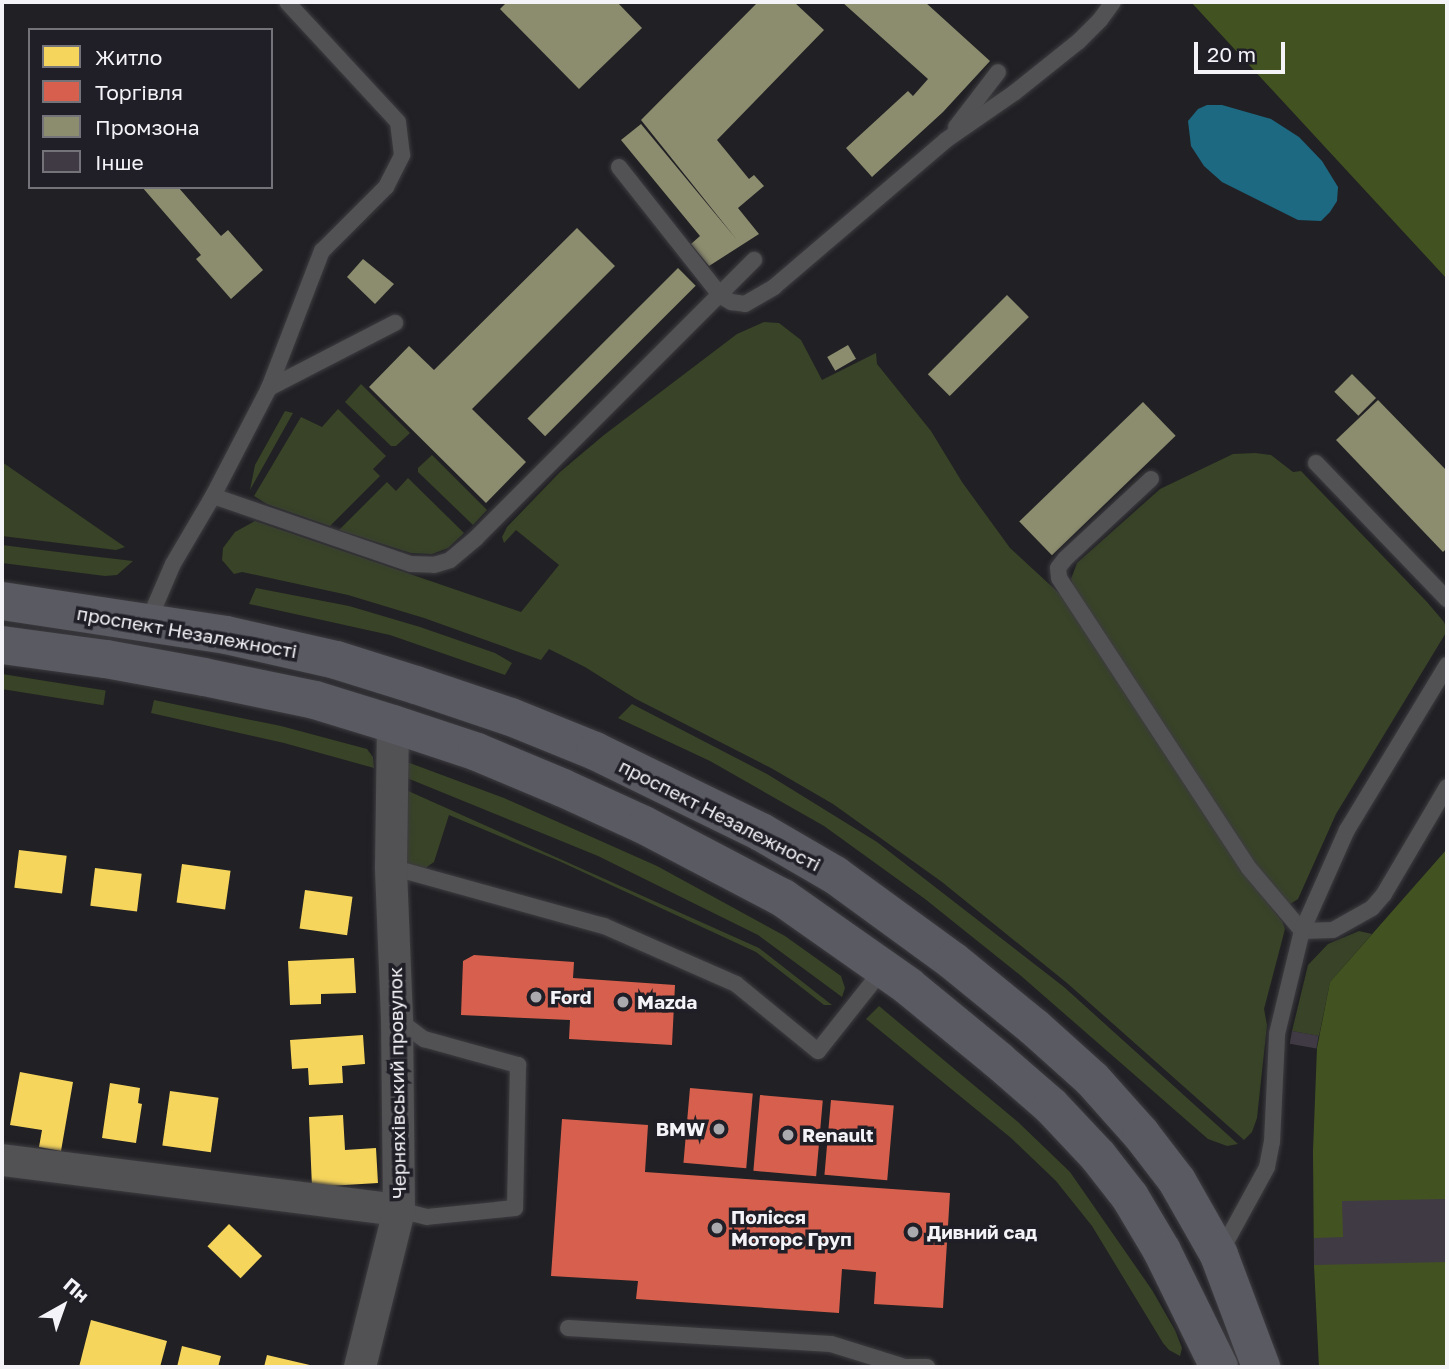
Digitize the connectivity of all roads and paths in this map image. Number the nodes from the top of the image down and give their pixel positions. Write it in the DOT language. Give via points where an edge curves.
graph roads {
  1 [pos="288,2"];
  2 [pos="1113,2"];
  3 [pos="998,72"];
  4 [pos="946,140"];
  5 [pos="619,166"];
  6 [pos="754,260"];
  7 [pos="721,296"];
  8 [pos="395,323"];
  9 [pos="269,388"];
  10 [pos="1316,463"];
  11 [pos="1150,479"];
  12 [pos="213,496"];
  13 [pos="1447,599"];
  14 [pos="2,601"];
  15 [pos="148,622"];
  16 [pos="2,645"];
  17 [pos="1447,665"];
  18 [pos="393,724"];
  19 [pos="1447,788"];
  20 [pos="391,867"];
  21 [pos="1302,931"];
  22 [pos="883,969"];
  23 [pos="397,1019"];
  24 [pos="2,1160"];
  25 [pos="399,1210"];
  26 [pos="1219,1255"];
  27 [pos="568,1328"];
  28 [pos="360,1367"];
  29 [pos="927,1367"];
  30 [pos="1219,1367"];
  31 [pos="1261,1367"];
  1 -- 9 [label="lane" via="398,122 402,155 386,187 322,251"];
  2 -- 4 [label="lane" via="1078,42"];
  3 -- 4 [label="lane"];
  4 -- 7 [label="lane" via="759,298 745,304"];
  5 -- 7 [label="lane"];
  6 -- 7 [label="lane"];
  7 -- 12 [label="lane" via="450,560 411,564"];
  8 -- 9 [label="lane"];
  9 -- 12 [label="lane"];
  10 -- 13 [label="lane"];
  11 -- 21 [label="lane" via="1065,559 1058,568 1059,579 1248,867"];
  12 -- 15 [label="lane" via="173,564"];
  14 -- 15 [label="main road, проспект Незалежності"];
  15 -- 26 [label="main road, проспект Незалежності" via="335,660 511,717 671,787 835,875 953,961 1091,1079 1177,1181"];
  16 -- 18 [label="main road" via="204,677 315,700"];
  17 -- 21 [label="lane" via="1347,830"];
  18 -- 20 [label="street, Черняхівський провулок"];
  18 -- 22 [label="main road" via="477,752 645,825 783,898"];
  19 -- 21 [label="lane" via="1371,908 1333,930"];
  20 -- 22 [label="lane" via="604,926 736,984 818,1051"];
  20 -- 23 [label="street, Черняхівський провулок"];
  21 -- 26 [label="lane" via="1277,1034 1268,1167"];
  22 -- 30 [label="main road" via="1051,1106 1098,1156 1162,1251"];
  23 -- 25 [label="street, Черняхівський провулок"];
  23 -- 25 [label="lane" via="424,1039 518,1065 515,1208 427,1217"];
  24 -- 25 [label="street, Черняхівський провулок"];
  25 -- 28 [label="street"];
  26 -- 31 [label="main road, проспект Незалежності"];
  27 -- 29 [label="lane" via="831,1344 905,1367"];
}
